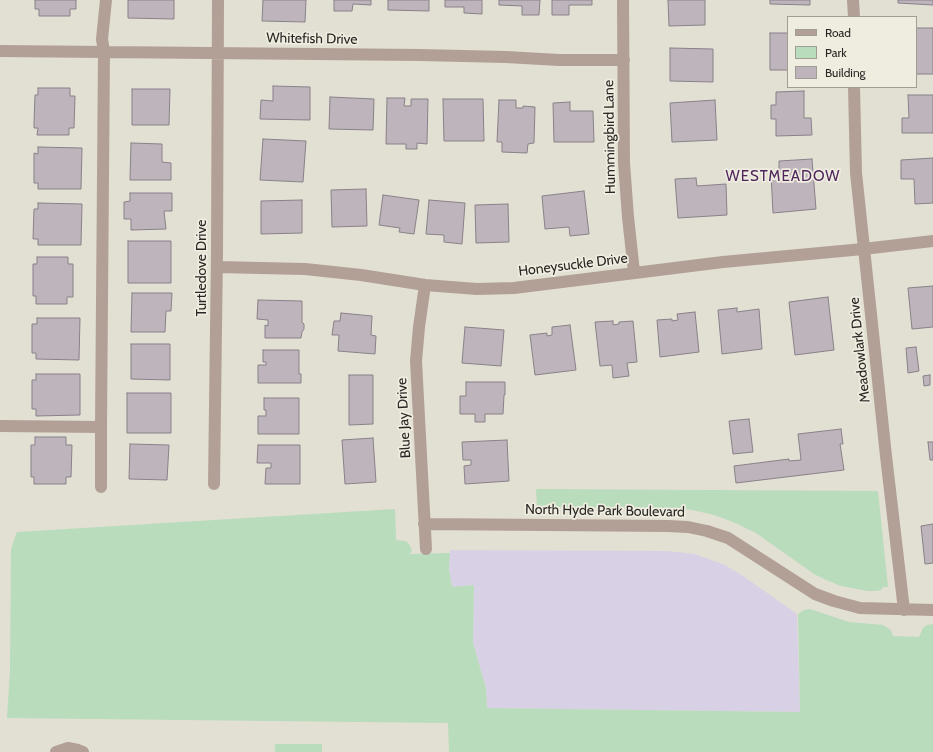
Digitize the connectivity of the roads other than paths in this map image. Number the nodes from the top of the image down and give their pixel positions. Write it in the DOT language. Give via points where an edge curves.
graph roads {
  1 [pos="106,0"];
  2 [pos="218,0"];
  3 [pos="623,0"];
  4 [pos="853,0"];
  5 [pos="854,16"];
  6 [pos="0,51"];
  7 [pos="104,52"];
  8 [pos="217,53"];
  9 [pos="624,60"];
  10 [pos="854,88"];
  11 [pos="933,241"];
  12 [pos="863,249"];
  13 [pos="217,267"];
  14 [pos="634,272"];
  15 [pos="425,285"];
  16 [pos="0,426"];
  17 [pos="101,427"];
  18 [pos="214,484"];
  19 [pos="101,487"];
  20 [pos="424,524"];
  21 [pos="426,549"];
  22 [pos="904,610"];
  23 [pos="933,610"];
  24 [pos="56,752"];
  25 [pos="83,752"];
  1 -- 7 [label="street" via="102,39"];
  2 -- 8 [label="street, Turtledove Drive"];
  3 -- 9 [label="street, Hummingbird Lane"];
  4 -- 5 [label="street"];
  6 -- 7 [label="street, Whitefish Drive"];
  7 -- 8 [label="street, Whitefish Drive"];
  7 -- 17 [label="street"];
  8 -- 9 [label="street, Whitefish Drive"];
  8 -- 13 [label="street, Turtledove Drive"];
  9 -- 14 [label="street, Hummingbird Lane" via="624,162"];
  10 -- 12 [label="street, Meadowlark Drive" via="856,173"];
  11 -- 12 [label="street, Honeysuckle Drive"];
  12 -- 14 [label="street, Honeysuckle Drive"];
  12 -- 22 [label="street, Meadowlark Drive"];
  13 -- 15 [label="street, Honeysuckle Drive" via="305,269"];
  13 -- 18 [label="street, Turtledove Drive"];
  14 -- 15 [label="street, Honeysuckle Drive" via="514,288 477,289"];
  15 -- 20 [label="street, Blue Jay Drive" via="416,361"];
  16 -- 17 [label="street"];
  17 -- 19 [label="street"];
  20 -- 21 [label="street, Blue Jay Drive"];
  20 -- 22 [label="street, North Hyde Park Boulevard" via="688,527 728,538 815,594 860,608"];
  22 -- 23 [label="street, North Hyde Park Boulevard"];
  24 -- 25 [label="street" via="68,748"];
}
